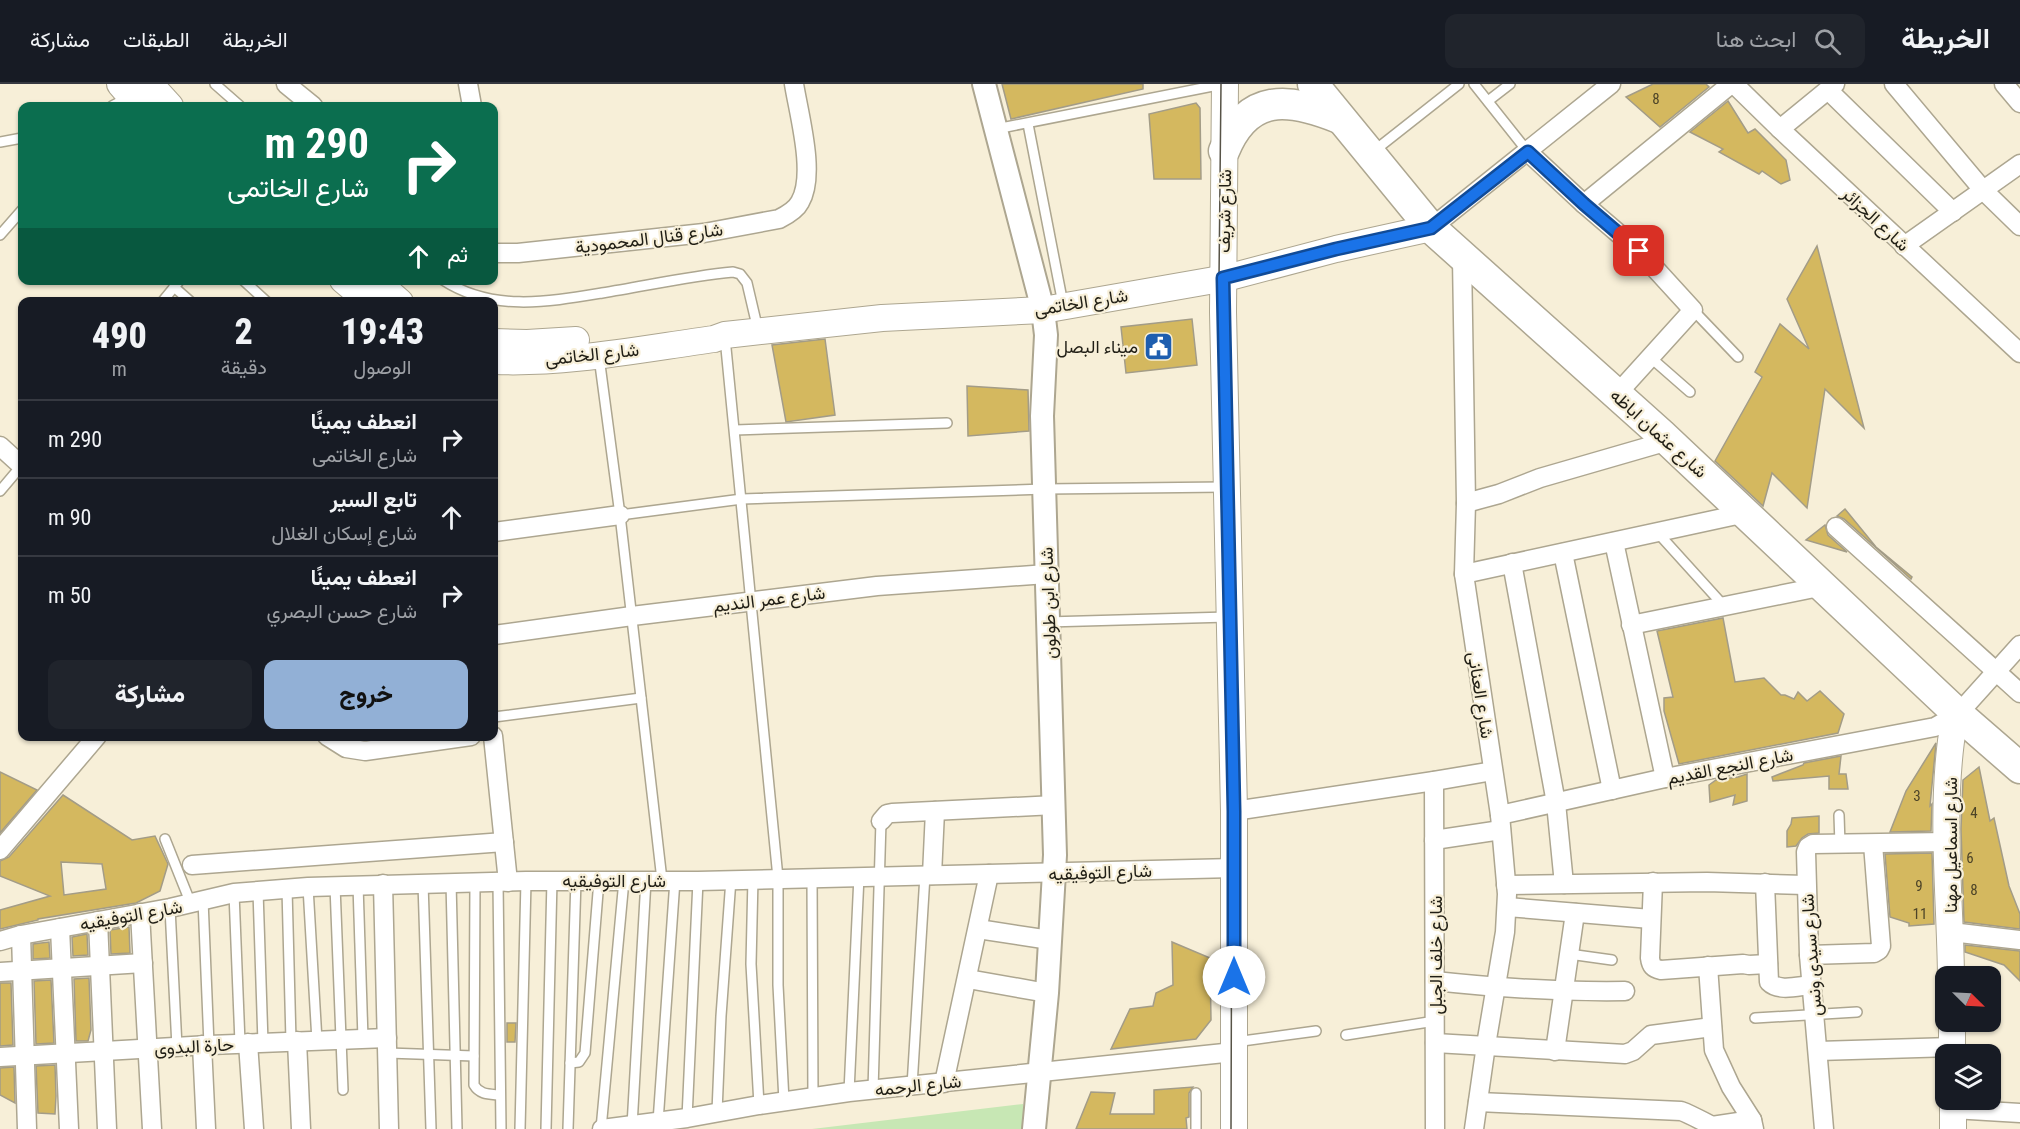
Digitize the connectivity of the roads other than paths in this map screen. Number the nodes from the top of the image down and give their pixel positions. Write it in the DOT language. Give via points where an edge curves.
graph roads {
  1 [pos="215,84"];
  2 [pos="286,84"];
  3 [pos="468,84"];
  4 [pos="794,84"];
  5 [pos="984,84"];
  6 [pos="1224,84"];
  7 [pos="1459,84"];
  8 [pos="1474,84"];
  9 [pos="1510,84"];
  10 [pos="1611,84"];
  11 [pos="1894,84"];
  12 [pos="2004,84"];
  13 [pos="1315,85"];
  14 [pos="1742,87"];
  15 [pos="1832,87"];
  16 [pos="130,96"];
  17 [pos="1488,101"];
  18 [pos="154,102"];
  19 [pos="235,102"];
  20 [pos="308,102"];
  21 [pos="471,102"];
  22 [pos="2020,103"];
  23 [pos="1339,118"];
  24 [pos="1028,124"];
  25 [pos="996,129"];
  26 [pos="1780,129"];
  27 [pos="18,139"];
  28 [pos="0,142"];
  29 [pos="1224,151"];
  30 [pos="1528,152"];
  31 [pos="1370,155"];
  32 [pos="2020,164"];
  33 [pos="1983,190"];
  34 [pos="1584,204"];
  35 [pos="1953,212"];
  36 [pos="2013,212"];
  37 [pos="18,215"];
  38 [pos="2020,226"];
  39 [pos="1431,228"];
  40 [pos="0,235"];
  41 [pos="1904,246"];
  42 [pos="498,250"];
  43 [pos="1462,258"];
  44 [pos="1223,278"];
  45 [pos="176,285"];
  46 [pos="178,285"];
  47 [pos="248,285"];
  48 [pos="349,285"];
  49 [pos="381,285"];
  50 [pos="450,285"];
  51 [pos="166,297"];
  52 [pos="187,297"];
  53 [pos="262,297"];
  54 [pos="363,297"];
  55 [pos="394,297"];
  56 [pos="477,297"];
  57 [pos="498,301"];
  58 [pos="1053,308"];
  59 [pos="1693,310"];
  60 [pos="758,332"];
  61 [pos="725,335"];
  62 [pos="498,342"];
  63 [pos="2020,353"];
  64 [pos="598,354"];
  65 [pos="1650,357"];
  66 [pos="1738,357"];
  67 [pos="498,361"];
  68 [pos="1690,392"];
  69 [pos="1617,394"];
  70 [pos="947,423"];
  71 [pos="735,430"];
  72 [pos="1668,441"];
  73 [pos="0,446"];
  74 [pos="18,462"];
  75 [pos="18,470"];
  76 [pos="1227,487"];
  77 [pos="1045,489"];
  78 [pos="0,491"];
  79 [pos="742,499"];
  80 [pos="1466,503"];
  81 [pos="1746,513"];
  82 [pos="620,515"];
  83 [pos="1836,526"];
  84 [pos="498,531"];
  85 [pos="1657,532"];
  86 [pos="1614,542"];
  87 [pos="1563,553"];
  88 [pos="1512,563"];
  89 [pos="1047,574"];
  90 [pos="1464,574"];
  91 [pos="1824,586"];
  92 [pos="752,601"];
  93 [pos="1724,606"];
  94 [pos="632,616"];
  95 [pos="1230,617"];
  96 [pos="1047,622"];
  97 [pos="1631,625"];
  98 [pos="498,634"];
  99 [pos="2020,645"];
  100 [pos="1996,671"];
  101 [pos="2020,693"];
  102 [pos="641,698"];
  103 [pos="1958,714"];
  104 [pos="498,716"];
  105 [pos="93,741"];
  106 [pos="336,741"];
  107 [pos="436,741"];
  108 [pos="494,741"];
  109 [pos="2020,768"];
  110 [pos="1493,771"];
  111 [pos="1665,778"];
  112 [pos="1434,782"];
  113 [pos="1612,790"];
  114 [pos="1556,803"];
  115 [pos="1055,805"];
  116 [pos="935,811"];
  117 [pos="1234,811"];
  118 [pos="1839,815"];
  119 [pos="881,821"];
  120 [pos="1500,823"];
  121 [pos="165,839"];
  122 [pos="1434,840"];
  123 [pos="504,842"];
  124 [pos="1947,842"];
  125 [pos="1840,844"];
  126 [pos="1873,844"];
  127 [pos="0,850"];
  128 [pos="192,864"];
  129 [pos="1234,868"];
  130 [pos="1055,873"];
  131 [pos="989,874"];
  132 [pos="929,875"];
  133 [pos="859,876"];
  134 [pos="880,876"];
  135 [pos="812,877"];
  136 [pos="753,878"];
  137 [pos="778,878"];
  138 [pos="731,879"];
  139 [pos="552,880"];
  140 [pos="576,880"];
  141 [pos="599,880"];
  142 [pos="624,880"];
  143 [pos="661,880"];
  144 [pos="526,881"];
  145 [pos="698,881"];
  146 [pos="451,882"];
  147 [pos="476,882"];
  148 [pos="503,882"];
  149 [pos="1653,882"];
  150 [pos="423,883"];
  151 [pos="1765,883"];
  152 [pos="383,884"];
  153 [pos="1564,884"];
  154 [pos="358,885"];
  155 [pos="1506,885"];
  156 [pos="1806,885"];
  157 [pos="335,886"];
  158 [pos="308,887"];
  159 [pos="287,889"];
  160 [pos="258,891"];
  161 [pos="234,893"];
  162 [pos="197,902"];
  163 [pos="1507,907"];
  164 [pos="171,908"];
  165 [pos="140,913"];
  166 [pos="1575,913"];
  167 [pos="1651,919"];
  168 [pos="98,921"];
  169 [pos="60,928"];
  170 [pos="978,929"];
  171 [pos="1951,933"];
  172 [pos="21,935"];
  173 [pos="0,940"];
  174 [pos="1050,940"];
  175 [pos="2020,940"];
  176 [pos="1569,954"];
  177 [pos="1809,955"];
  178 [pos="1612,960"];
  179 [pos="143,963"];
  180 [pos="1768,964"];
  181 [pos="100,966"];
  182 [pos="1708,966"];
  183 [pos="1951,966"];
  184 [pos="62,968"];
  185 [pos="22,970"];
  186 [pos="0,972"];
  187 [pos="968,979"];
  188 [pos="1435,981"];
  189 [pos="1812,985"];
  190 [pos="1496,988"];
  191 [pos="1563,992"];
  192 [pos="1625,992"];
  193 [pos="1047,993"];
  194 [pos="1857,1012"];
  195 [pos="1815,1014"];
  196 [pos="1755,1018"];
  197 [pos="1435,1021"];
  198 [pos="1712,1026"];
  199 [pos="1316,1031"];
  200 [pos="1346,1035"];
  201 [pos="363,1039"];
  202 [pos="342,1040"];
  203 [pos="294,1041"];
  204 [pos="317,1041"];
  205 [pos="1435,1042"];
  206 [pos="250,1043"];
  207 [pos="205,1045"];
  208 [pos="1486,1045"];
  209 [pos="388,1046"];
  210 [pos="177,1047"];
  211 [pos="1234,1047"];
  212 [pos="147,1048"];
  213 [pos="1818,1050"];
  214 [pos="104,1051"];
  215 [pos="1555,1051"];
  216 [pos="1935,1051"];
  217 [pos="65,1053"];
  218 [pos="428,1055"];
  219 [pos="25,1056"];
  220 [pos="455,1056"];
  221 [pos="474,1056"];
  222 [pos="0,1057"];
  223 [pos="570,1063"];
  224 [pos="1039,1072"];
  225 [pos="944,1083"];
  226 [pos="912,1086"];
  227 [pos="344,1090"];
  228 [pos="873,1090"];
  229 [pos="849,1092"];
  230 [pos="1196,1093"];
  231 [pos="500,1095"];
  232 [pos="813,1097"];
  233 [pos="784,1101"];
  234 [pos="1478,1102"];
  235 [pos="759,1105"];
  236 [pos="717,1112"];
  237 [pos="1953,1113"];
  238 [pos="2020,1113"];
  239 [pos="687,1118"];
  240 [pos="658,1122"];
  241 [pos="632,1125"];
  242 [pos="1753,1125"];
  243 [pos="27,1129"];
  244 [pos="69,1129"];
  245 [pos="107,1129"];
  246 [pos="152,1129"];
  247 [pos="206,1129"];
  248 [pos="254,1129"];
  249 [pos="301,1129"];
  250 [pos="389,1129"];
  251 [pos="431,1129"];
  252 [pos="457,1129"];
  253 [pos="501,1129"];
  254 [pos="520,1129"];
  255 [pos="546,1129"];
  256 [pos="568,1129"];
  257 [pos="602,1129"];
  258 [pos="1034,1129"];
  259 [pos="1196,1129"];
  260 [pos="1234,1129"];
  261 [pos="1435,1129"];
  262 [pos="1474,1129"];
  263 [pos="1824,1129"];
  1 -- 19 [label="lane"];
  2 -- 20 [label="street"];
  3 -- 21 [label="street"];
  4 -- 42 [label="street, شارع قنال المحمودية" via="807,167 805,193 790,213 779,219 704,233 586,246"];
  5 -- 25 [label="street, شارع ابن طولون"];
  6 -- 24 [label="lane"];
  6 -- 29 [label="main road, شارع شريف"];
  7 -- 31 [label="lane"];
  8 -- 17 [label="lane"];
  9 -- 17 [label="lane"];
  10 -- 30 [label="street"];
  11 -- 33 [label="street"];
  12 -- 22 [label="street"];
  13 -- 23 [label="main road, شارع عثمان اباظه"];
  14 -- 26 [label="street, شارع الجزائر"];
  14 -- 34 [label="street"];
  15 -- 26 [label="street"];
  15 -- 35 [label="street"];
  16 -- 18 [label="main road"];
  17 -- 30 [label="lane"];
  23 -- 29 [label="main road" via="1299,104 1263,106 1236,128"];
  23 -- 31 [label="main road, شارع عثمان اباظه"];
  24 -- 25 [label="lane"];
  24 -- 58 [label="lane"];
  25 -- 58 [label="street, شارع ابن طولون"];
  26 -- 41 [label="street, شارع الجزائر"];
  27 -- 28 [label="lane"];
  29 -- 44 [label="main road, شارع شريف"];
  30 -- 34 [label="street"];
  30 -- 39 [label="street"];
  31 -- 39 [label="main road, شارع عثمان اباظه"];
  32 -- 33 [label="street"];
  33 -- 35 [label="street"];
  33 -- 36 [label="street"];
  34 -- 59 [label="street" via="1639,251"];
  35 -- 41 [label="street"];
  36 -- 38 [label="street"];
  37 -- 40 [label="lane"];
  39 -- 43 [label="main road, شارع عثمان اباظه"];
  39 -- 44 [label="main road, شارع الخاتمى"];
  41 -- 63 [label="street, شارع الجزائر"];
  43 -- 69 [label="main road, شارع عثمان اباظه"];
  43 -- 80 [label="street, شارع العنانى"];
  44 -- 58 [label="main road, شارع الخاتمى"];
  44 -- 76 [label="main road, شارع شريف"];
  45 -- 51 [label="lane"];
  46 -- 52 [label="lane"];
  47 -- 53 [label="lane"];
  48 -- 54 [label="main road"];
  49 -- 55 [label="main road"];
  50 -- 56 [label="lane"];
  57 -- 60 [label="lane" via="551,302 733,272 747,283"];
  58 -- 60 [label="main road, شارع الخاتمى" via="882,318"];
  58 -- 77 [label="street, شارع ابن طولون" via="1046,335 1042,416"];
  59 -- 65 [label="street"];
  59 -- 66 [label="lane"];
  60 -- 61 [label="main road, شارع الخاتمى"];
  61 -- 62 [label="main road, شارع الخاتمى" via="709,331"];
  61 -- 64 [label="main road, شارع الخاتمى"];
  61 -- 71 [label="lane"];
  64 -- 67 [label="main road, شارع الخاتمى"];
  64 -- 82 [label="lane"];
  65 -- 68 [label="lane"];
  65 -- 69 [label="street"];
  69 -- 72 [label="main road, شارع عثمان اباظه"];
  70 -- 71 [label="lane"];
  71 -- 79 [label="lane"];
  72 -- 80 [label="street"];
  72 -- 81 [label="main road, شارع عثمان اباظه"];
  73 -- 74 [label="street"];
  75 -- 78 [label="lane"];
  76 -- 77 [label="lane"];
  76 -- 95 [label="main road, شارع شريف"];
  77 -- 79 [label="lane"];
  77 -- 89 [label="street, شارع ابن طولون"];
  79 -- 82 [label="lane"];
  79 -- 92 [label="lane"];
  80 -- 90 [label="street, شارع العنانى"];
  81 -- 85 [label="street"];
  81 -- 91 [label="main road, شارع عثمان اباظه"];
  82 -- 84 [label="street"];
  82 -- 94 [label="lane"];
  83 -- 100 [label="street"];
  85 -- 86 [label="street"];
  85 -- 93 [label="lane"];
  86 -- 87 [label="street"];
  86 -- 97 [label="street"];
  87 -- 88 [label="street"];
  87 -- 113 [label="street"];
  88 -- 90 [label="street"];
  88 -- 114 [label="street"];
  89 -- 92 [label="street, شارع عمر النديم" via="877,586"];
  89 -- 96 [label="street, شارع ابن طولون"];
  90 -- 110 [label="street, شارع العنانى"];
  91 -- 93 [label="street"];
  91 -- 103 [label="main road, شارع عثمان اباظه"];
  92 -- 94 [label="street, شارع عمر النديم"];
  92 -- 137 [label="lane"];
  93 -- 97 [label="street"];
  94 -- 98 [label="street, شارع عمر النديم"];
  94 -- 102 [label="lane"];
  95 -- 96 [label="lane"];
  95 -- 117 [label="main road, شارع شريف"];
  96 -- 115 [label="street, شارع ابن طولون"];
  97 -- 111 [label="street"];
  99 -- 100 [label="street"];
  100 -- 101 [label="street"];
  100 -- 103 [label="street"];
  102 -- 104 [label="lane"];
  102 -- 143 [label="lane"];
  103 -- 109 [label="main road, شارع عثمان اباظه"];
  103 -- 111 [label="street, شارع النجع القديم" via="1935,727"];
  103 -- 124 [label="main road, شارع اسماعيل مهنا" via="1951,739"];
  105 -- 127 [label="street"];
  106 -- 107 [label="street" via="365,751"];
  108 -- 123 [label="street"];
  110 -- 112 [label="street"];
  110 -- 120 [label="street, شارع العنانى"];
  111 -- 113 [label="street, شارع النجع القديم"];
  112 -- 117 [label="street"];
  112 -- 122 [label="street, شارع خلف الجبل"];
  113 -- 114 [label="street, شارع النجع القديم"];
  114 -- 120 [label="street, شارع النجع القديم"];
  114 -- 153 [label="street"];
  115 -- 116 [label="street"];
  115 -- 130 [label="street, شارع ابن طولون"];
  116 -- 119 [label="street" via="887,814"];
  116 -- 132 [label="street"];
  117 -- 129 [label="main road, شارع شريف"];
  118 -- 125 [label="lane"];
  119 -- 134 [label="lane"];
  120 -- 122 [label="street, شارع النجع القديم"];
  120 -- 155 [label="street, شارع العنانى"];
  121 -- 162 [label="lane"];
  122 -- 188 [label="street, شارع خلف الجبل"];
  123 -- 128 [label="street"];
  123 -- 148 [label="street"];
  124 -- 126 [label="street, شارع سيدى ونس"];
  124 -- 171 [label="main road, شارع اسماعيل مهنا"];
  125 -- 126 [label="street, شارع سيدى ونس"];
  125 -- 156 [label="street, شارع سيدى ونس" via="1808,847"];
  126 -- 177 [label="street" via="1879,950"];
  129 -- 130 [label="street, شارع التوفيقيه"];
  129 -- 211 [label="main road, شارع شريف"];
  130 -- 131 [label="street, شارع التوفيقيه"];
  130 -- 174 [label="street, شارع ابن طولون"];
  131 -- 132 [label="street, شارع التوفيقيه"];
  131 -- 170 [label="street"];
  132 -- 134 [label="street, شارع التوفيقيه"];
  132 -- 226 [label="lane"];
  133 -- 134 [label="street, شارع التوفيقيه"];
  133 -- 135 [label="street, شارع التوفيقيه"];
  133 -- 229 [label="lane"];
  134 -- 228 [label="lane"];
  135 -- 137 [label="street, شارع التوفيقيه"];
  135 -- 232 [label="lane"];
  136 -- 137 [label="street, شارع التوفيقيه"];
  136 -- 138 [label="street, شارع التوفيقيه"];
  136 -- 235 [label="lane" via="751,964"];
  137 -- 233 [label="lane"];
  138 -- 145 [label="street, شارع التوفيقيه"];
  138 -- 236 [label="lane"];
  139 -- 140 [label="street, شارع التوفيقيه"];
  139 -- 144 [label="street, شارع التوفيقيه"];
  139 -- 255 [label="lane"];
  140 -- 141 [label="street, شارع التوفيقيه"];
  140 -- 223 [label="lane"];
  141 -- 142 [label="street, شارع التوفيقيه"];
  141 -- 223 [label="lane" via="585,1053 579,1062"];
  142 -- 143 [label="street, شارع التوفيقيه"];
  142 -- 257 [label="lane"];
  143 -- 145 [label="street, شارع التوفيقيه"];
  143 -- 240 [label="lane"];
  143 -- 241 [label="lane"];
  144 -- 148 [label="street, شارع التوفيقيه"];
  144 -- 254 [label="lane"];
  145 -- 239 [label="lane"];
  146 -- 147 [label="street, شارع التوفيقيه"];
  146 -- 150 [label="street, شارع التوفيقيه"];
  146 -- 220 [label="lane"];
  147 -- 148 [label="street, شارع التوفيقيه"];
  147 -- 221 [label="lane"];
  148 -- 231 [label="lane"];
  149 -- 151 [label="street"];
  149 -- 153 [label="street"];
  149 -- 167 [label="street"];
  150 -- 152 [label="street, شارع التوفيقيه"];
  150 -- 218 [label="lane"];
  151 -- 156 [label="street"];
  151 -- 180 [label="street"];
  152 -- 154 [label="street, شارع التوفيقيه"];
  152 -- 209 [label="street"];
  153 -- 155 [label="street"];
  154 -- 157 [label="street, شارع التوفيقيه"];
  154 -- 201 [label="lane"];
  155 -- 163 [label="street, شارع العنانى"];
  156 -- 177 [label="street, شارع سيدى ونس"];
  157 -- 158 [label="street, شارع التوفيقيه"];
  157 -- 202 [label="lane"];
  158 -- 159 [label="street, شارع التوفيقيه"];
  158 -- 204 [label="lane"];
  159 -- 160 [label="street, شارع التوفيقيه"];
  159 -- 203 [label="lane"];
  160 -- 161 [label="street, شارع التوفيقيه"];
  160 -- 206 [label="lane"];
  161 -- 162 [label="street, شارع التوفيقيه"];
  161 -- 206 [label="lane"];
  162 -- 164 [label="street, شارع التوفيقيه"];
  162 -- 207 [label="lane"];
  163 -- 166 [label="street"];
  163 -- 190 [label="street, شارع العنانى"];
  164 -- 165 [label="street, شارع التوفيقيه"];
  164 -- 210 [label="lane"];
  165 -- 168 [label="street, شارع التوفيقيه"];
  165 -- 179 [label="street"];
  166 -- 167 [label="street"];
  166 -- 176 [label="street"];
  167 -- 182 [label="street" via="1650,958 1655,969"];
  168 -- 169 [label="street, شارع التوفيقيه"];
  168 -- 181 [label="street"];
  169 -- 172 [label="street, شارع التوفيقيه"];
  169 -- 184 [label="street"];
  170 -- 174 [label="street"];
  170 -- 187 [label="street"];
  171 -- 175 [label="street"];
  171 -- 183 [label="main road, شارع اسماعيل مهنا"];
  172 -- 173 [label="street, شارع التوفيقيه"];
  172 -- 185 [label="street"];
  174 -- 193 [label="street, شارع ابن طولون"];
  176 -- 178 [label="lane"];
  176 -- 191 [label="street"];
  177 -- 189 [label="street, شارع سيدى ونس"];
  179 -- 181 [label="street"];
  179 -- 212 [label="street"];
  180 -- 182 [label="street"];
  180 -- 189 [label="street" via="1773,987"];
  181 -- 184 [label="street"];
  181 -- 214 [label="street"];
  182 -- 198 [label="street"];
  184 -- 185 [label="street"];
  184 -- 217 [label="street"];
  185 -- 186 [label="street"];
  185 -- 219 [label="street"];
  187 -- 193 [label="street"];
  187 -- 225 [label="street"];
  188 -- 190 [label="street"];
  188 -- 197 [label="street, شارع خلف الجبل"];
  189 -- 195 [label="street, شارع سيدى ونس"];
  190 -- 191 [label="street"];
  190 -- 208 [label="street, شارع العنانى"];
  191 -- 192 [label="street"];
  191 -- 215 [label="street"];
  193 -- 224 [label="street, شارع ابن طولون"];
  194 -- 195 [label="lane"];
  195 -- 196 [label="lane"];
  195 -- 213 [label="street, شارع سيدى ونس"];
  197 -- 200 [label="lane"];
  197 -- 205 [label="street, شارع خلف الجبل"];
  198 -- 215 [label="street" via="1651,1035 1625,1054"];
  198 -- 242 [label="street" via="1714,1050"];
  199 -- 211 [label="lane"];
  201 -- 202 [label="street, حارة البدوى"];
  201 -- 209 [label="street, حارة البدوى"];
  202 -- 204 [label="street, حارة البدوى"];
  202 -- 227 [label="lane"];
  203 -- 204 [label="street, حارة البدوى"];
  203 -- 206 [label="street, حارة البدوى"];
  203 -- 249 [label="street"];
  205 -- 208 [label="street"];
  205 -- 261 [label="street, شارع خلف الجبل"];
  206 -- 207 [label="street, حارة البدوى"];
  206 -- 248 [label="street"];
  207 -- 210 [label="street, حارة البدوى"];
  207 -- 247 [label="street"];
  208 -- 215 [label="street"];
  208 -- 234 [label="street, شارع العنانى"];
  209 -- 218 [label="lane"];
  209 -- 250 [label="street"];
  210 -- 212 [label="street, حارة البدوى"];
  211 -- 224 [label="street, شارع الرحمه"];
  211 -- 260 [label="main road, شارع شريف"];
  212 -- 214 [label="street, حارة البدوى"];
  212 -- 246 [label="street"];
  213 -- 216 [label="street"];
  213 -- 263 [label="street, شارع سيدى ونس"];
  214 -- 217 [label="street, حارة البدوى"];
  214 -- 245 [label="street"];
  217 -- 219 [label="street, حارة البدوى"];
  217 -- 244 [label="street"];
  218 -- 220 [label="lane"];
  218 -- 251 [label="lane"];
  219 -- 222 [label="street, حارة البدوى"];
  219 -- 243 [label="street"];
  220 -- 221 [label="lane"];
  220 -- 252 [label="lane"];
  221 -- 231 [label="lane" via="477,1090"];
  223 -- 256 [label="lane"];
  224 -- 225 [label="street, شارع الرحمه"];
  224 -- 258 [label="street, شارع ابن طولون"];
  225 -- 226 [label="street, شارع الرحمه"];
  226 -- 228 [label="street, شارع الرحمه"];
  228 -- 229 [label="street, شارع الرحمه"];
  229 -- 232 [label="street, شارع الرحمه"];
  230 -- 259 [label="lane"];
  231 -- 253 [label="lane"];
  232 -- 233 [label="street, شارع الرحمه"];
  233 -- 235 [label="street, شارع الرحمه"];
  234 -- 242 [label="street" via="1681,1111 1712,1126"];
  234 -- 262 [label="street, شارع العنانى"];
  235 -- 236 [label="street, شارع الرحمه"];
  236 -- 239 [label="street, شارع الرحمه"];
  237 -- 238 [label="street"];
  239 -- 240 [label="street, شارع الرحمه"];
  240 -- 241 [label="street, شارع الرحمه"];
  241 -- 257 [label="street, شارع الرحمه"];
}
